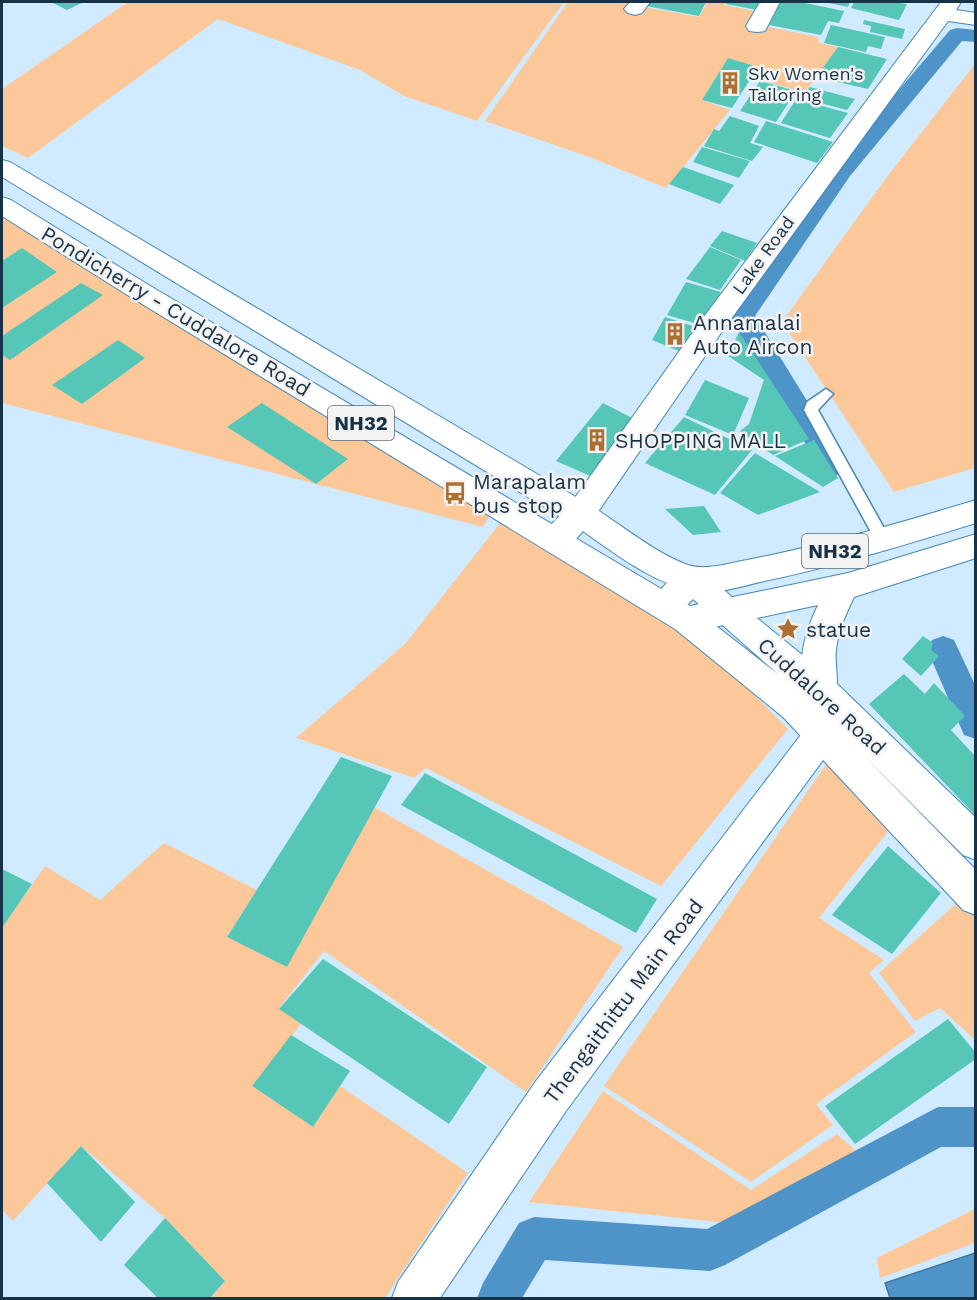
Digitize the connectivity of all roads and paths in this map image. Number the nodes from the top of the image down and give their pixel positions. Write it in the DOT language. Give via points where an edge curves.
graph roads {
  1 [pos="770,2"];
  2 [pos="946,8"];
  3 [pos="975,19"];
  4 [pos="757,26"];
  5 [pos="2,167"];
  6 [pos="2,205"];
  7 [pos="826,394"];
  8 [pos="975,511"];
  9 [pos="580,514"];
  10 [pos="556,539"];
  11 [pos="882,539"];
  12 [pos="975,546"];
  13 [pos="692,579"];
  14 [pos="843,587"];
  15 [pos="725,610"];
  16 [pos="676,613"];
  17 [pos="829,713"];
  18 [pos="975,843"];
  19 [pos="975,897"];
  20 [pos="414,1299"];
  1 -- 4 [label="main road"];
  2 -- 3 [label="main road"];
  2 -- 9 [label="main road, Lake Road"];
  5 -- 9 [label="main road, Pondicherry - Cuddalore Road / NH32"];
  6 -- 10 [label="main road, Pondicherry - Cuddalore Road / NH32"];
  7 -- 11 [label="lane" via="811,410"];
  8 -- 11 [label="main road, NH32"];
  9 -- 10 [label="main road, Lake Road"];
  9 -- 13 [label="main road, Pondicherry - Cuddalore Road / NH32" via="661,565"];
  10 -- 16 [label="main road, Pondicherry - Cuddalore Road / NH32"];
  11 -- 13 [label="main road, NH32" via="775,567"];
  12 -- 14 [label="main road, NH32"];
  13 -- 15 [label="main road, Cuddalore Road"];
  13 -- 16 [label="main road"];
  14 -- 15 [label="main road, NH32"];
  14 -- 17 [label="main road" via="820,637 816,665"];
  15 -- 16 [label="main road, NH32"];
  15 -- 17 [label="main road, Cuddalore Road"];
  16 -- 17 [label="main road, Cuddalore Road" via="795,707"];
  17 -- 18 [label="main road, Cuddalore Road"];
  17 -- 19 [label="main road, Cuddalore Road"];
  17 -- 20 [label="main road, Thengaithittu Main Road" via="551,1096"];
}
